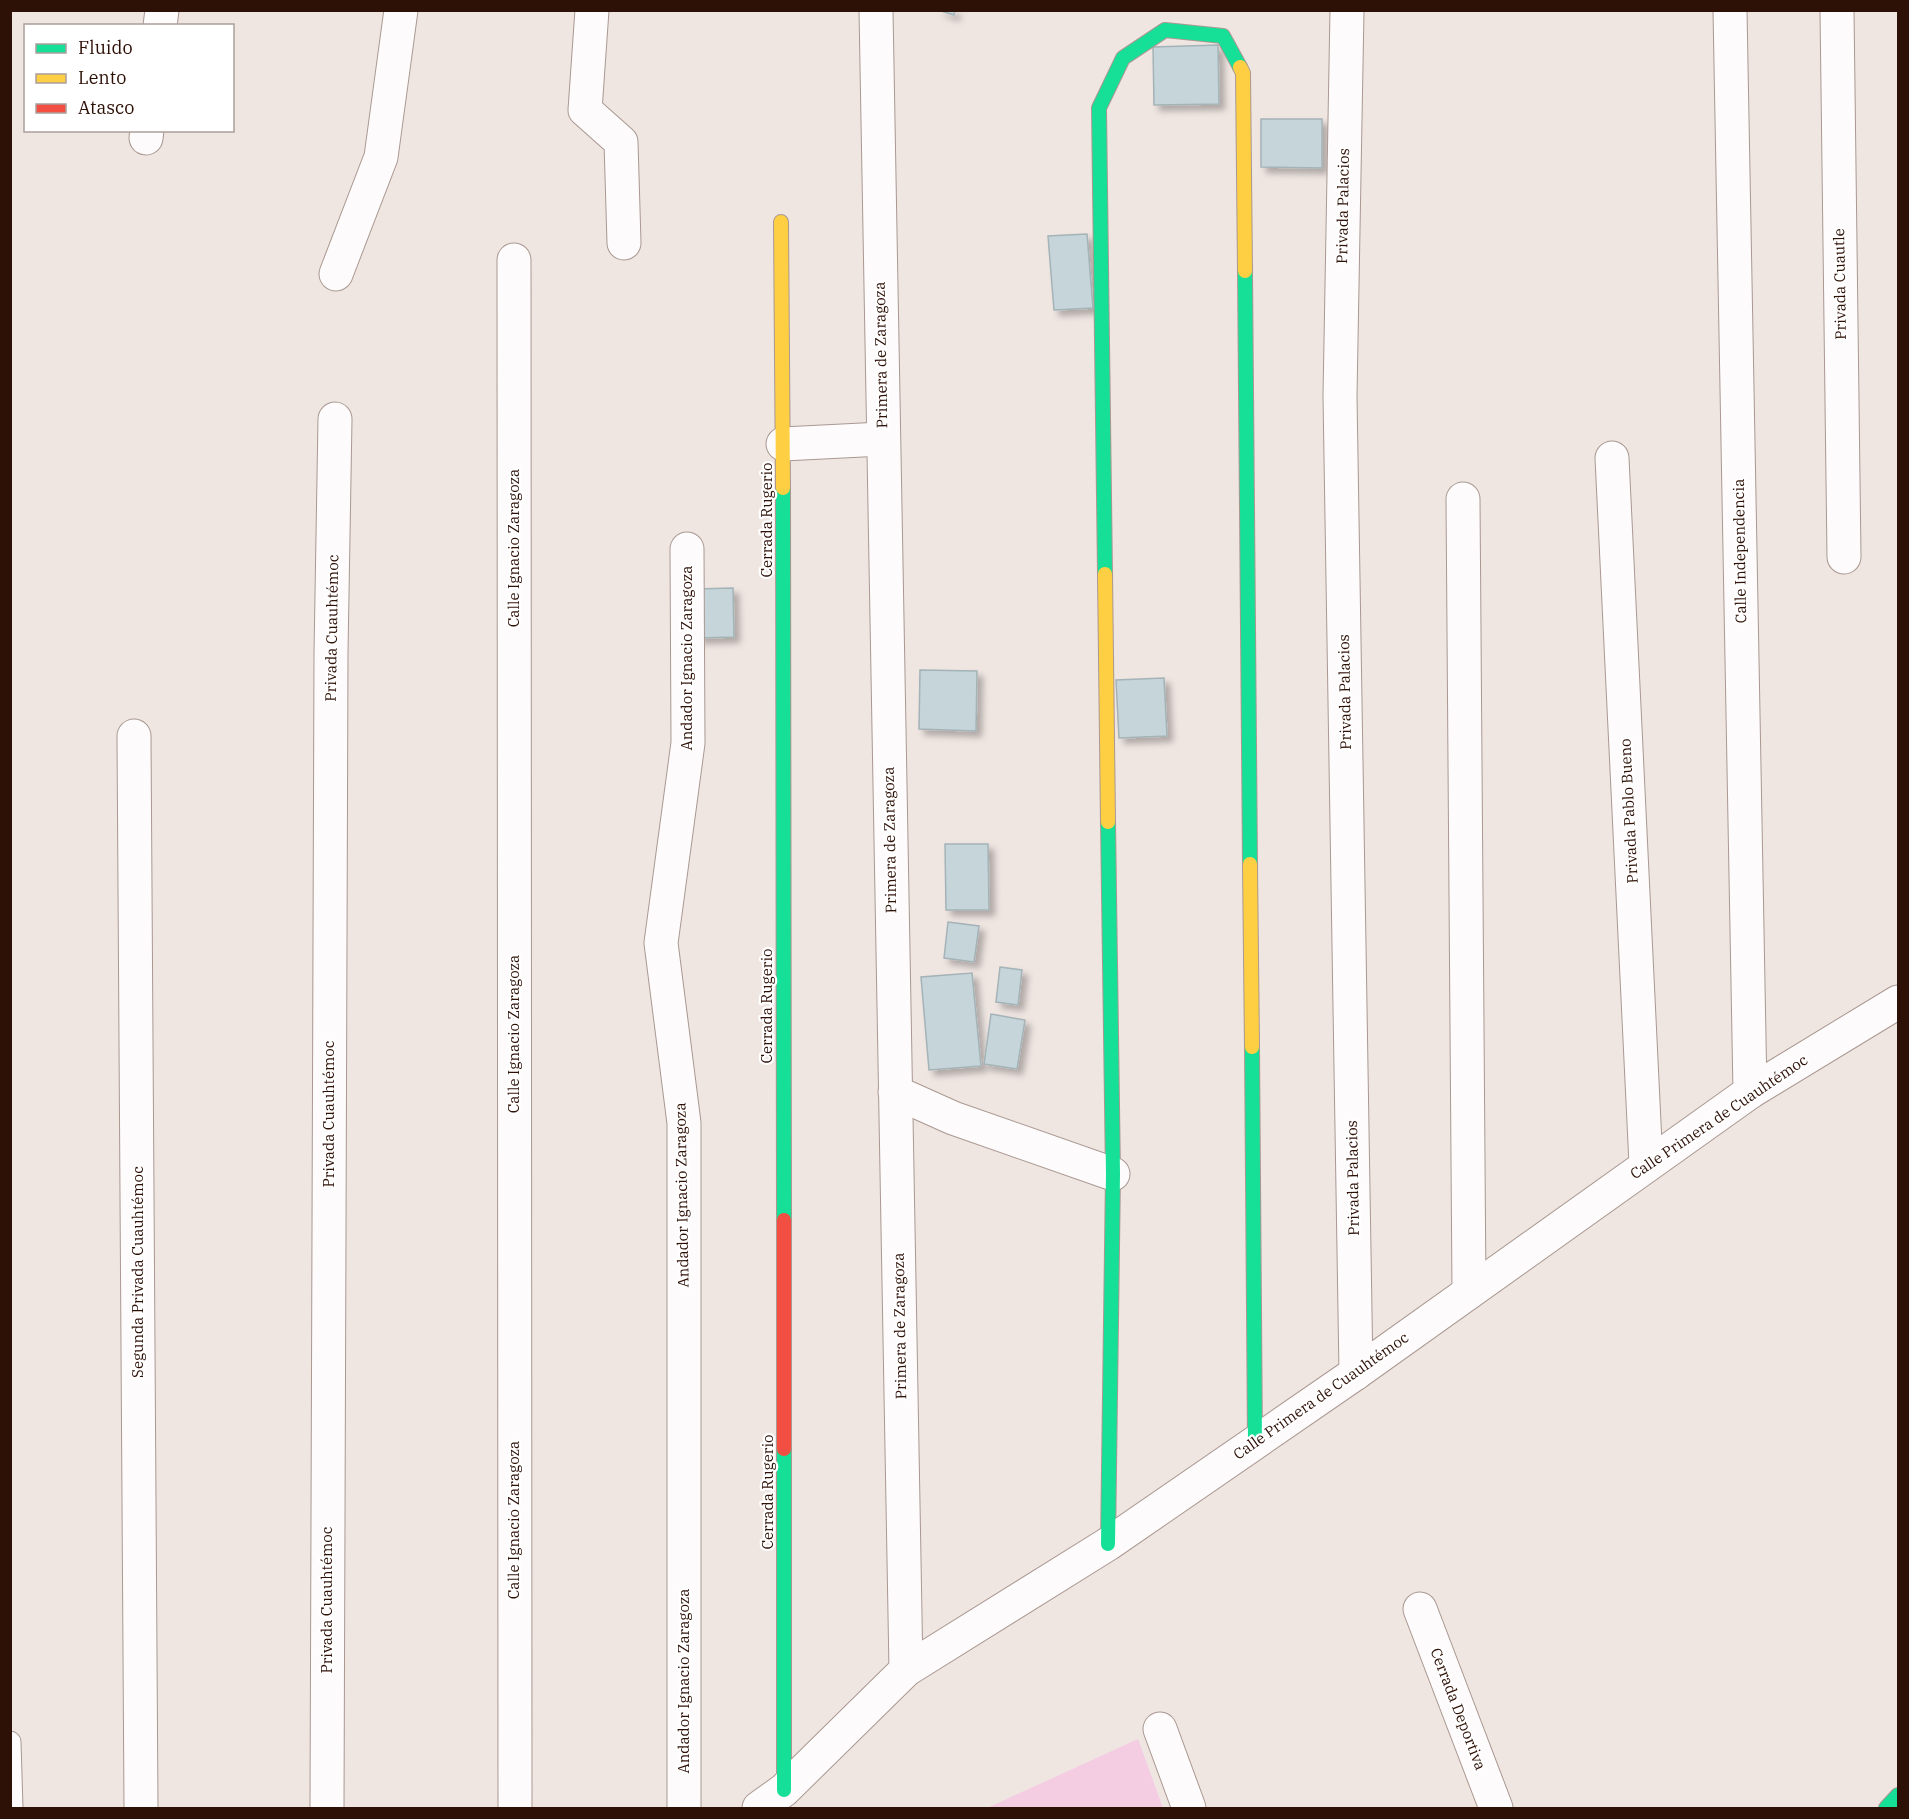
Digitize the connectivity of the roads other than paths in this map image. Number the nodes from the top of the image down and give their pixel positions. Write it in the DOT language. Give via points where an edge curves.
graph roads {
  1 [pos="401,10"];
  2 [pos="592,10"];
  3 [pos="876,10"];
  4 [pos="1347,10"];
  5 [pos="1730,10"];
  6 [pos="1837,10"];
  7 [pos="781,222"];
  8 [pos="624,243"];
  9 [pos="514,261"];
  10 [pos="336,273"];
  11 [pos="335,419"];
  12 [pos="882,439"];
  13 [pos="783,444"];
  14 [pos="1612,458"];
  15 [pos="1463,499"];
  16 [pos="687,549"];
  17 [pos="1844,557"];
  18 [pos="134,736"];
  19 [pos="1899,1002"];
  20 [pos="895,1092"];
  21 [pos="1750,1092"];
  22 [pos="1646,1164"];
  23 [pos="1113,1174"];
  24 [pos="1469,1292"];
  25 [pos="1356,1373"];
  26 [pos="1255,1442"];
  27 [pos="1108,1544"];
  28 [pos="1420,1609"];
  29 [pos="906,1670"];
  30 [pos="1160,1729"];
  31 [pos="10,1742"];
  32 [pos="1899,1795"];
  33 [pos="771,1799"];
  34 [pos="12,1809"];
  35 [pos="141,1809"];
  36 [pos="327,1809"];
  37 [pos="514,1809"];
  38 [pos="684,1809"];
  39 [pos="1189,1809"];
  40 [pos="1496,1809"];
  41 [pos="1886,1809"];
  1 -- 10 [label="street" via="381,157"];
  2 -- 8 [label="street" via="585,110 621,142"];
  3 -- 12 [label="street, Primera de Zaragoza"];
  4 -- 25 [label="street, Privada Palacios" via="1340,396"];
  5 -- 21 [label="street, Calle Independencia"];
  6 -- 17 [label="street, Privada Cuautle"];
  7 -- 13 [label="street, Cerrada Rugerio"];
  9 -- 37 [label="street, Calle Ignacio Zaragoza"];
  11 -- 36 [label="street, Privada Cuauhtémoc"];
  12 -- 13 [label="street"];
  12 -- 20 [label="street, Primera de Zaragoza"];
  13 -- 33 [label="street, Cerrada Rugerio"];
  14 -- 22 [label="street, Privada Pablo Bueno"];
  15 -- 24 [label="street"];
  16 -- 38 [label="street, Andador Ignacio Zaragoza" via="688,743 661,944 684,1123"];
  18 -- 35 [label="street, Segunda Privada Cuauhtémoc"];
  19 -- 21 [label="street, Calle Primera de Cuauhtémoc"];
  20 -- 23 [label="street" via="953,1118"];
  20 -- 29 [label="street, Primera de Zaragoza"];
  21 -- 22 [label="street, Calle Primera de Cuauhtémoc"];
  22 -- 24 [label="street, Calle Primera de Cuauhtémoc"];
  23 -- 26 [label="street" via="1099,108 1123,58 1165,30 1222,36 1243,74"];
  23 -- 27 [label="street"];
  24 -- 25 [label="street, Calle Primera de Cuauhtémoc"];
  25 -- 26 [label="street, Calle Primera de Cuauhtémoc"];
  26 -- 27 [label="street, Calle Primera de Cuauhtémoc"];
  27 -- 29 [label="street, Calle Primera de Cuauhtémoc"];
  28 -- 40 [label="street, Cerrada Deportiva"];
  29 -- 33 [label="street, Calle Primera de Cuauhtémoc"];
  30 -- 39 [label="street"];
  31 -- 34 [label="lane"];
  32 -- 41 [label="street"];
}
